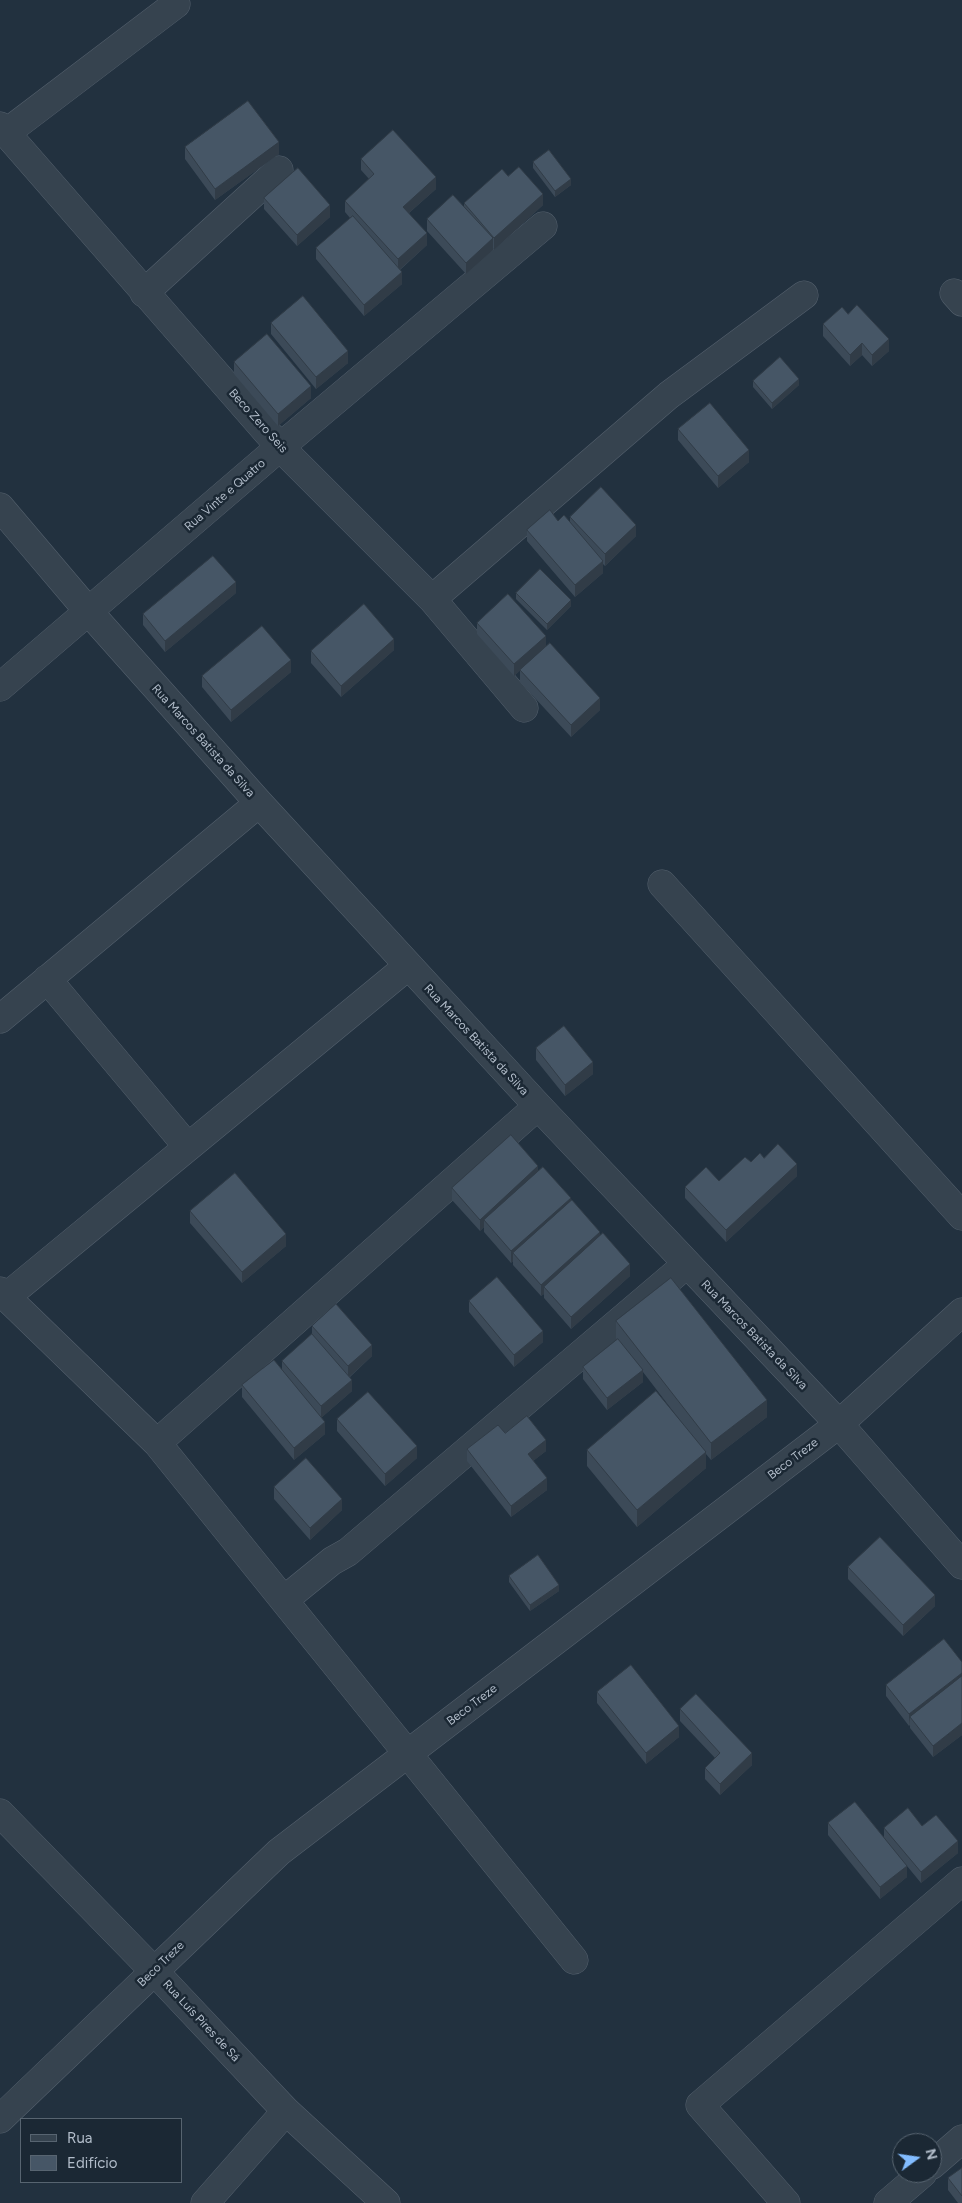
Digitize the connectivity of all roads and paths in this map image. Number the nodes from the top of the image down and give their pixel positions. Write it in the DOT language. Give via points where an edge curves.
graph roads {
  1 [pos="176,4"];
  2 [pos="3,130"];
  3 [pos="279,170"];
  4 [pos="543,226"];
  5 [pos="144,293"];
  6 [pos="804,295"];
  7 [pos="280,447"];
  8 [pos="0,507"];
  9 [pos="432,599"];
  10 [pos="89,612"];
  11 [pos="0,687"];
  12 [pos="524,708"];
  13 [pos="259,803"];
  14 [pos="662,884"];
  15 [pos="408,966"];
  16 [pos="47,979"];
  17 [pos="0,1019"];
  18 [pos="538,1106"];
  19 [pos="188,1146"];
  20 [pos="962,1216"];
  21 [pos="687,1264"];
  22 [pos="3,1294"];
  23 [pos="962,1312"];
  24 [pos="839,1424"];
  25 [pos="157,1443"];
  26 [pos="962,1565"];
  27 [pos="284,1600"];
  28 [pos="408,1754"];
  29 [pos="0,1813"];
  30 [pos="962,1881"];
  31 [pos="574,1960"];
  32 [pos="154,1971"];
  33 [pos="286,2111"];
  34 [pos="0,2119"];
  35 [pos="962,2138"];
  36 [pos="942,2156"];
  37 [pos="911,2183"];
  38 [pos="205,2203"];
  39 [pos="386,2203"];
  40 [pos="786,2203"];
  41 [pos="888,2203"];
  1 -- 2 [label="street"];
  2 -- 5 [label="street, Beco Zero Seis"];
  3 -- 5 [label="street"];
  4 -- 7 [label="street, Rua Vinte e Quatro"];
  5 -- 7 [label="street, Beco Zero Seis"];
  6 -- 9 [label="street" via="669,395"];
  7 -- 9 [label="street, Beco Zero Seis"];
  7 -- 10 [label="street, Rua Vinte e Quatro"];
  8 -- 10 [label="street, Rua Marcos Batista da Silva"];
  9 -- 12 [label="street, Beco Zero Seis"];
  10 -- 11 [label="street, Rua Vinte e Quatro"];
  10 -- 13 [label="street, Rua Marcos Batista da Silva"];
  13 -- 15 [label="street, Rua Marcos Batista da Silva"];
  13 -- 16 [label="street"];
  14 -- 20 [label="street"];
  15 -- 18 [label="street, Rua Marcos Batista da Silva"];
  15 -- 19 [label="street"];
  16 -- 17 [label="street"];
  16 -- 19 [label="street"];
  18 -- 21 [label="street, Rua Marcos Batista da Silva"];
  18 -- 25 [label="street"];
  19 -- 22 [label="street"];
  21 -- 24 [label="street, Rua Marcos Batista da Silva"];
  21 -- 27 [label="street" via="348,1552"];
  22 -- 25 [label="street"];
  23 -- 24 [label="street, Beco Treze"];
  24 -- 26 [label="street, Rua Marcos Batista da Silva"];
  24 -- 28 [label="street, Beco Treze"];
  25 -- 27 [label="street"];
  27 -- 28 [label="street"];
  28 -- 31 [label="street"];
  28 -- 32 [label="street, Beco Treze" via="279,1852"];
  29 -- 32 [label="street, Rua Luís Pires de Sá"];
  30 -- 40 [label="street" via="700,2105"];
  32 -- 33 [label="street, Rua Luís Pires de Sá"];
  32 -- 34 [label="street, Beco Treze"];
  33 -- 38 [label="street"];
  33 -- 39 [label="street, Rua Luís Pires de Sá"];
  35 -- 36 [label="street"];
  37 -- 41 [label="street"];
}
